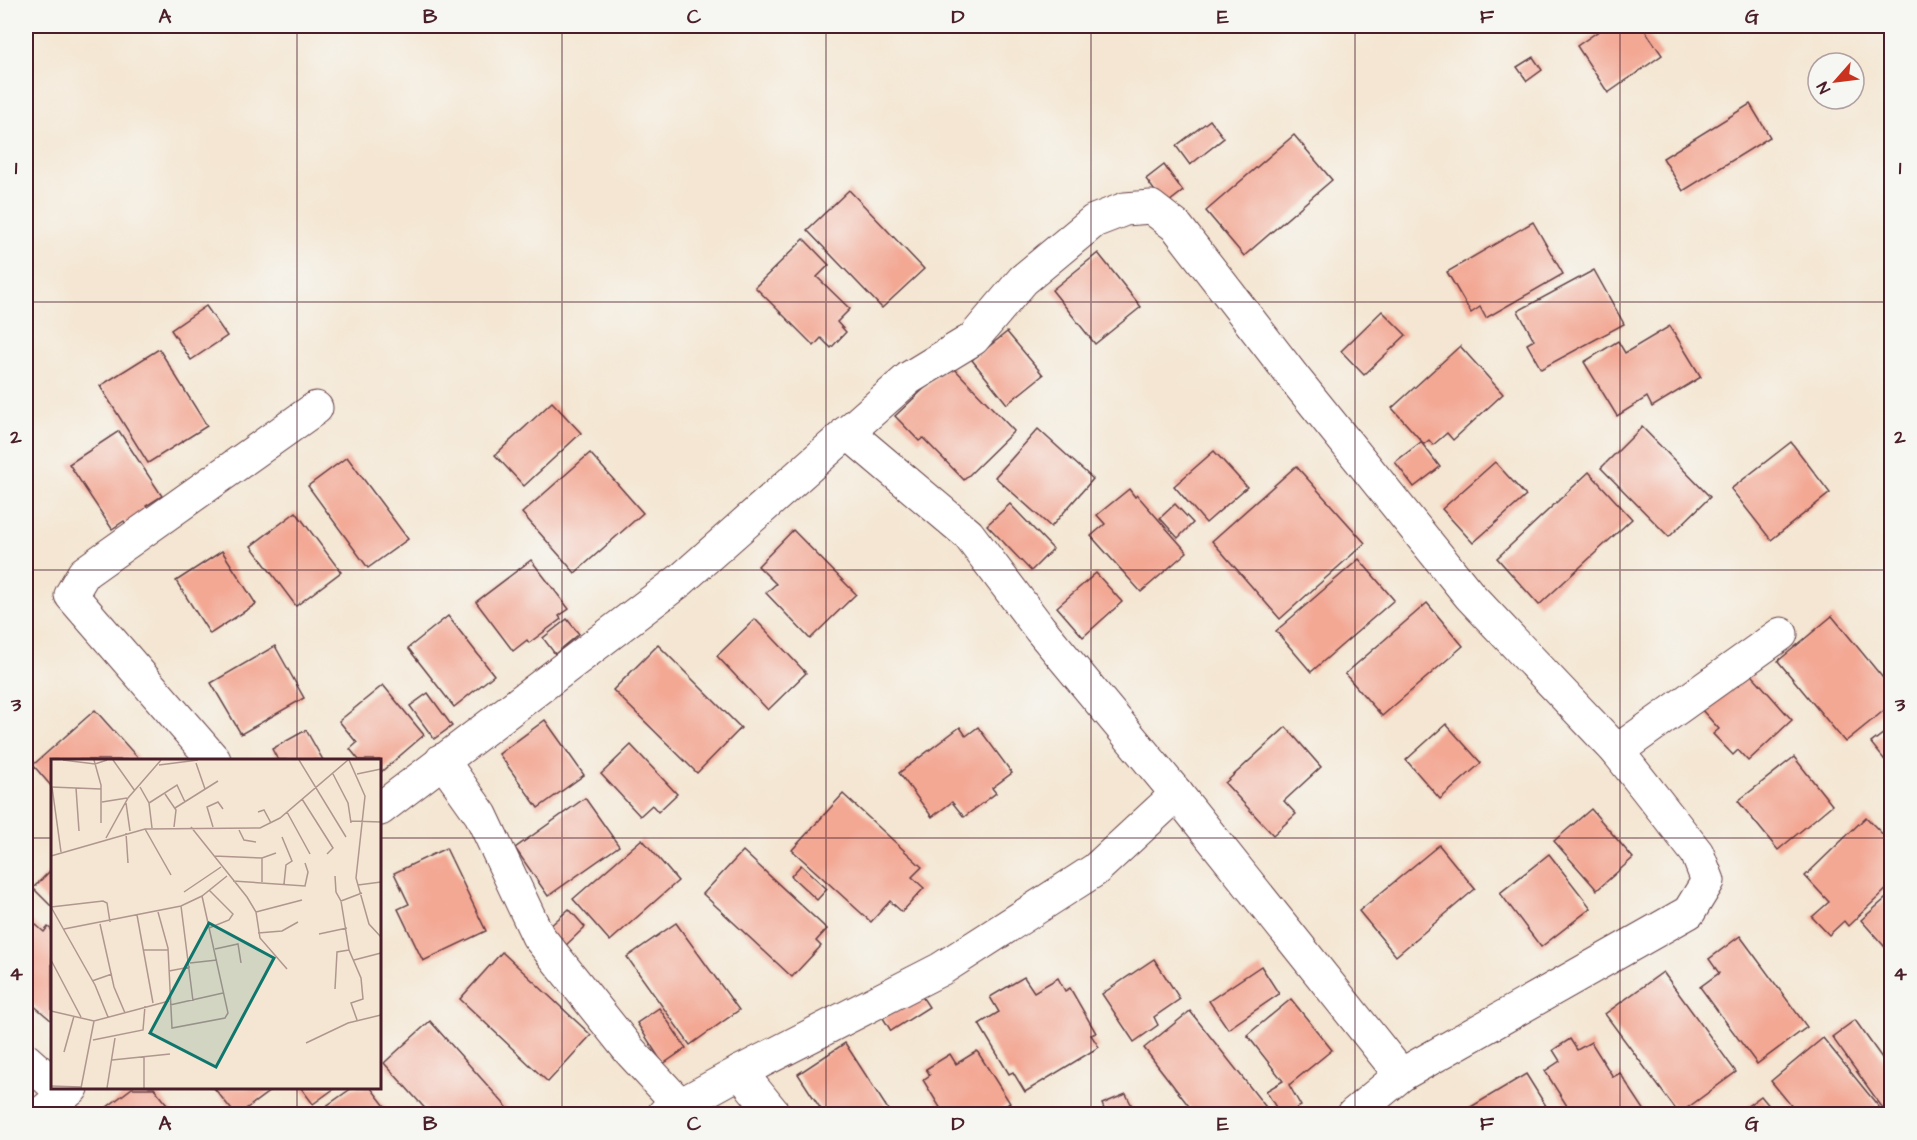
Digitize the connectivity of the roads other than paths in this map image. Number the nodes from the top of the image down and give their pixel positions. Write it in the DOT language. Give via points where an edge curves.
graph roads {
  1 [pos="316,408"];
  2 [pos="847,432"];
  3 [pos="1781,634"];
  4 [pos="1617,751"];
  5 [pos="213,759"];
  6 [pos="442,760"];
  7 [pos="1177,794"];
  8 [pos="381,807"];
  9 [pos="26,1060"];
  10 [pos="740,1072"];
  11 [pos="1401,1075"];
  12 [pos="51,1086"];
  13 [pos="672,1110"];
  14 [pos="774,1114"];
  15 [pos="1353,1114"];
  1 -- 5 [label="street" via="84,573 71,595"];
  2 -- 4 [label="street" via="909,378 973,339 1023,280 1094,221 1125,209 1151,207 1177,227 1470,596"];
  2 -- 6 [label="street" via="682,579"];
  2 -- 7 [label="street" via="968,534 1040,629"];
  3 -- 4 [label="street"];
  4 -- 11 [label="street" via="1696,853 1708,881 1689,912"];
  6 -- 8 [label="street"];
  6 -- 13 [label="street" via="481,815 538,936"];
  7 -- 10 [label="street" via="1095,870 950,963"];
  7 -- 11 [label="street"];
  9 -- 12 [label="street"];
  10 -- 13 [label="street"];
  10 -- 14 [label="street"];
  11 -- 15 [label="street"];
}
